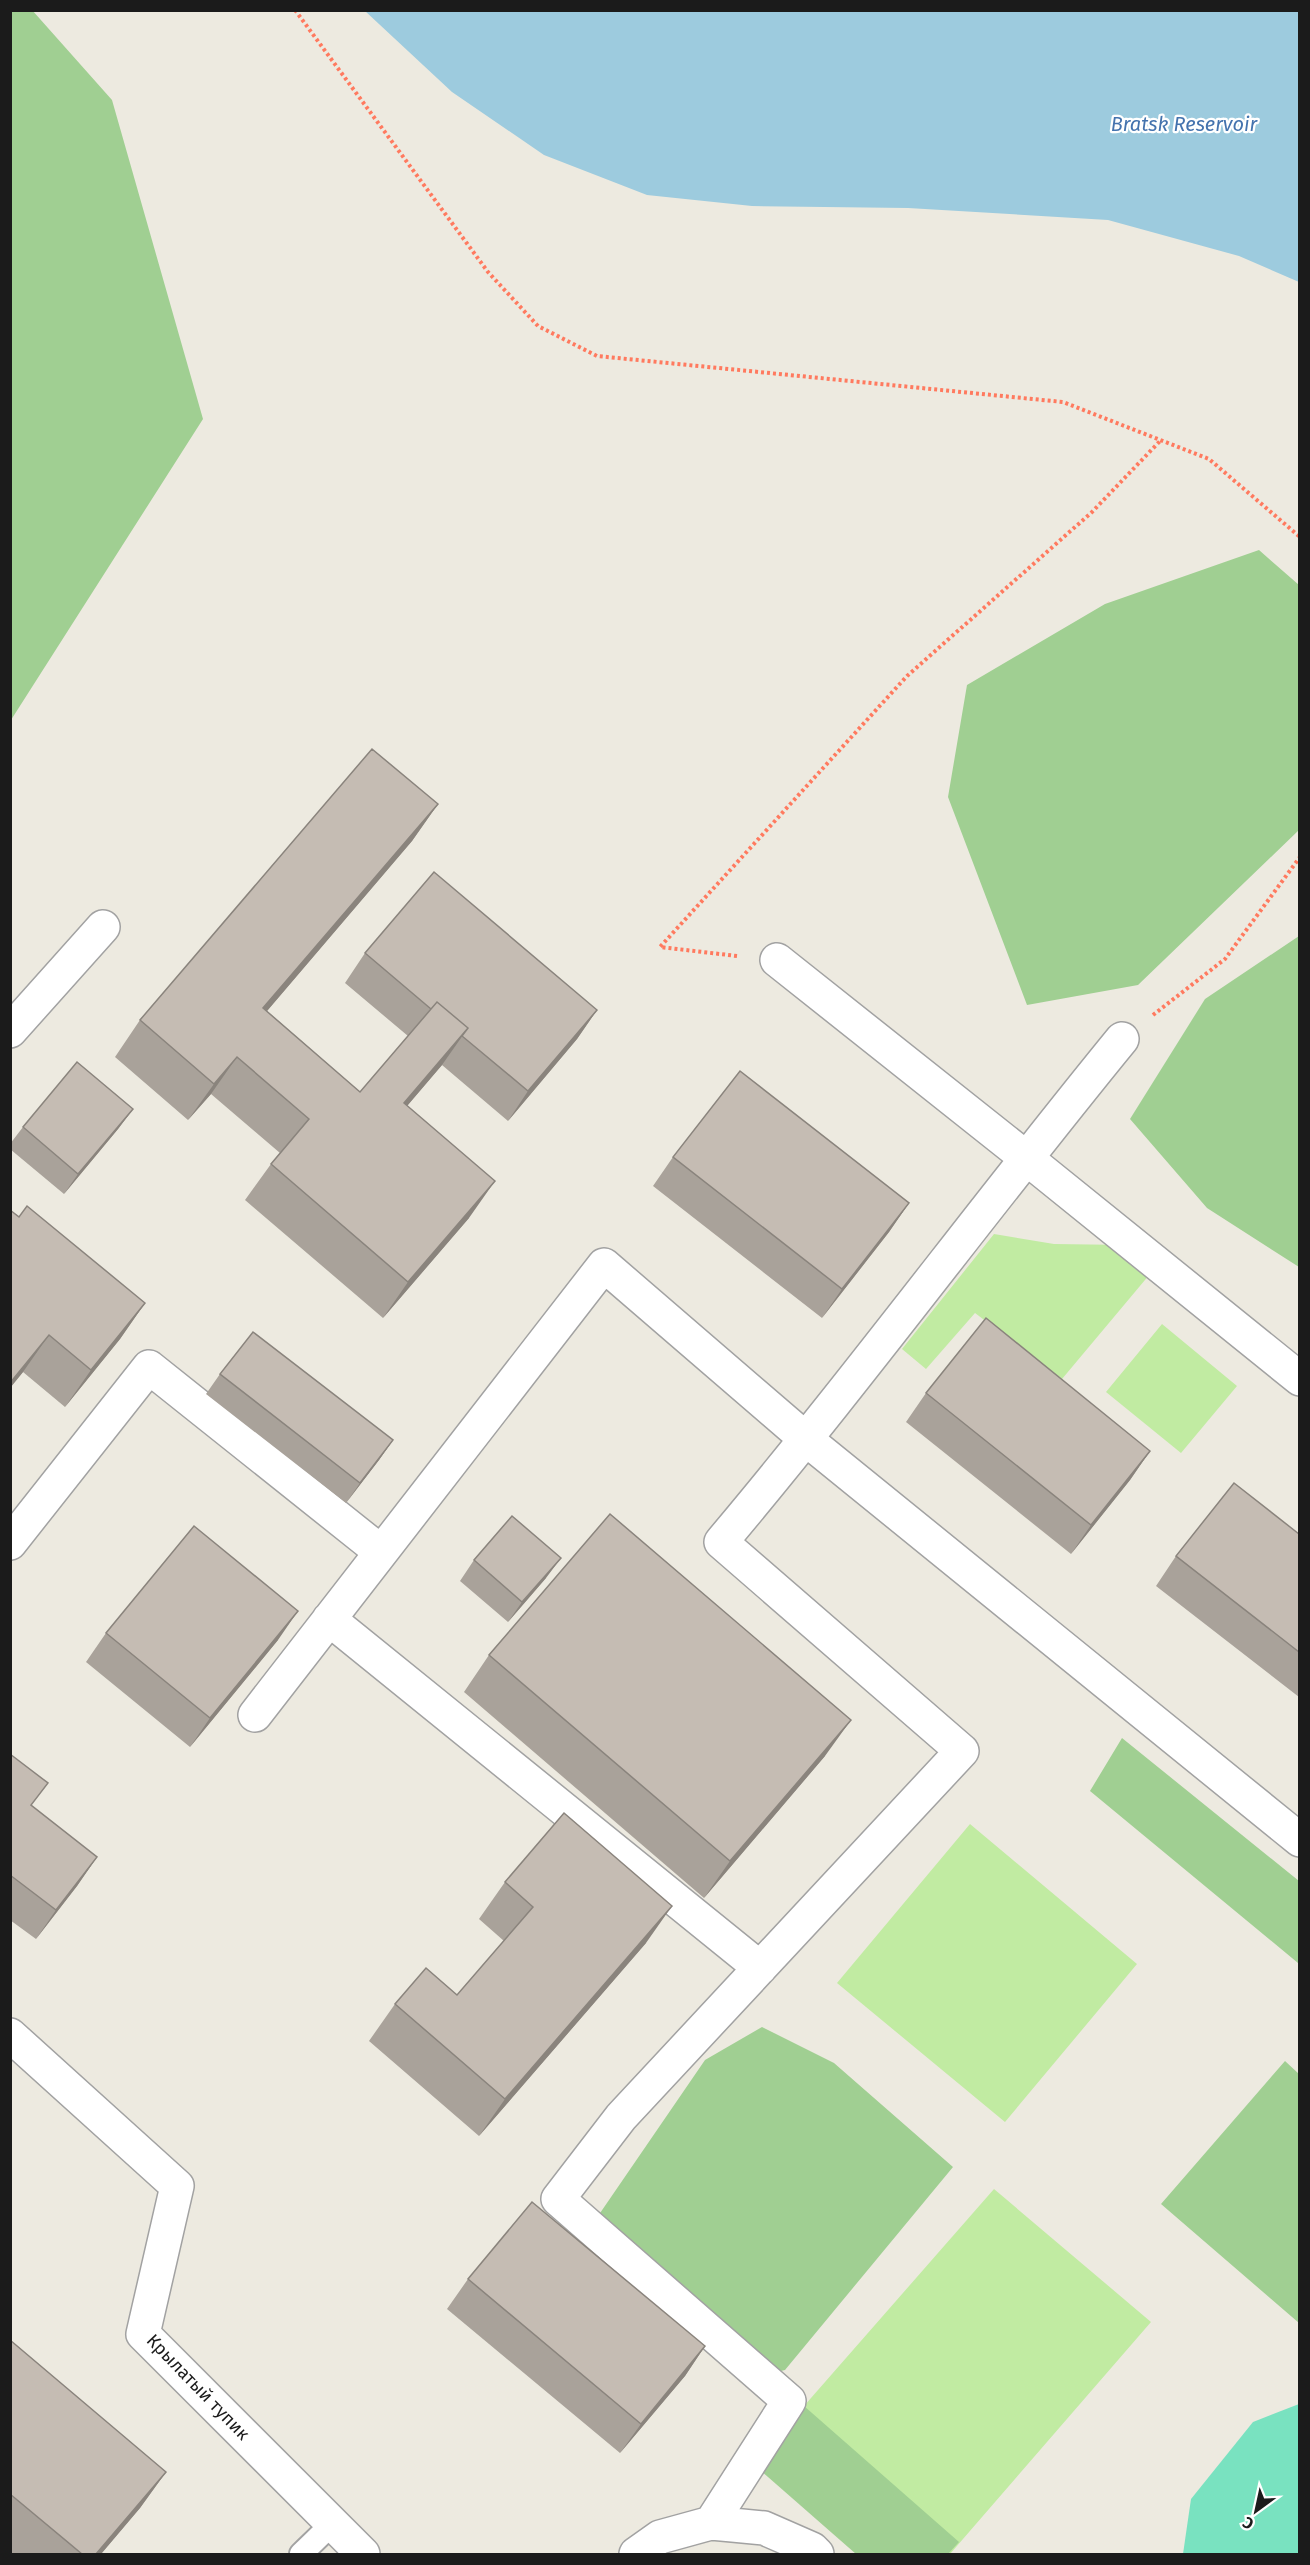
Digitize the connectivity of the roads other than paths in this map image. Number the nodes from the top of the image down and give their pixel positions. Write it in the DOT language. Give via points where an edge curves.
graph roads {
  1 [pos="103,927"];
  2 [pos="777,960"];
  3 [pos="10,1031"];
  4 [pos="1122,1039"];
  5 [pos="1025,1157"];
  6 [pos="1299,1379"];
  7 [pos="807,1440"];
  8 [pos="10,1543"];
  9 [pos="381,1552"];
  10 [pos="329,1619"];
  11 [pos="255,1715"];
  12 [pos="1299,1840"];
  13 [pos="760,1968"];
  14 [pos="10,2035"];
  15 [pos="332,2523"];
  16 [pos="711,2523"];
  17 [pos="301,2554"];
  18 [pos="363,2554"];
  19 [pos="636,2554"];
  20 [pos="818,2554"];
  1 -- 3 [label="street"];
  2 -- 5 [label="street"];
  4 -- 5 [label="street"];
  5 -- 6 [label="street"];
  5 -- 7 [label="street"];
  7 -- 9 [label="street" via="604,1265"];
  7 -- 12 [label="street"];
  7 -- 13 [label="street" via="721,1542 962,1750"];
  8 -- 9 [label="street" via="149,1367"];
  9 -- 10 [label="street"];
  10 -- 11 [label="street"];
  10 -- 13 [label="street"];
  13 -- 16 [label="street" via="621,2117 558,2199 789,2401"];
  14 -- 15 [label="street, Крылатый тупик" via="177,2186 144,2334"];
  15 -- 17 [label="lane"];
  15 -- 18 [label="street, Крылатый тупик"];
  16 -- 19 [label="street" via="660,2537"];
  16 -- 20 [label="street" via="764,2528"];
}
